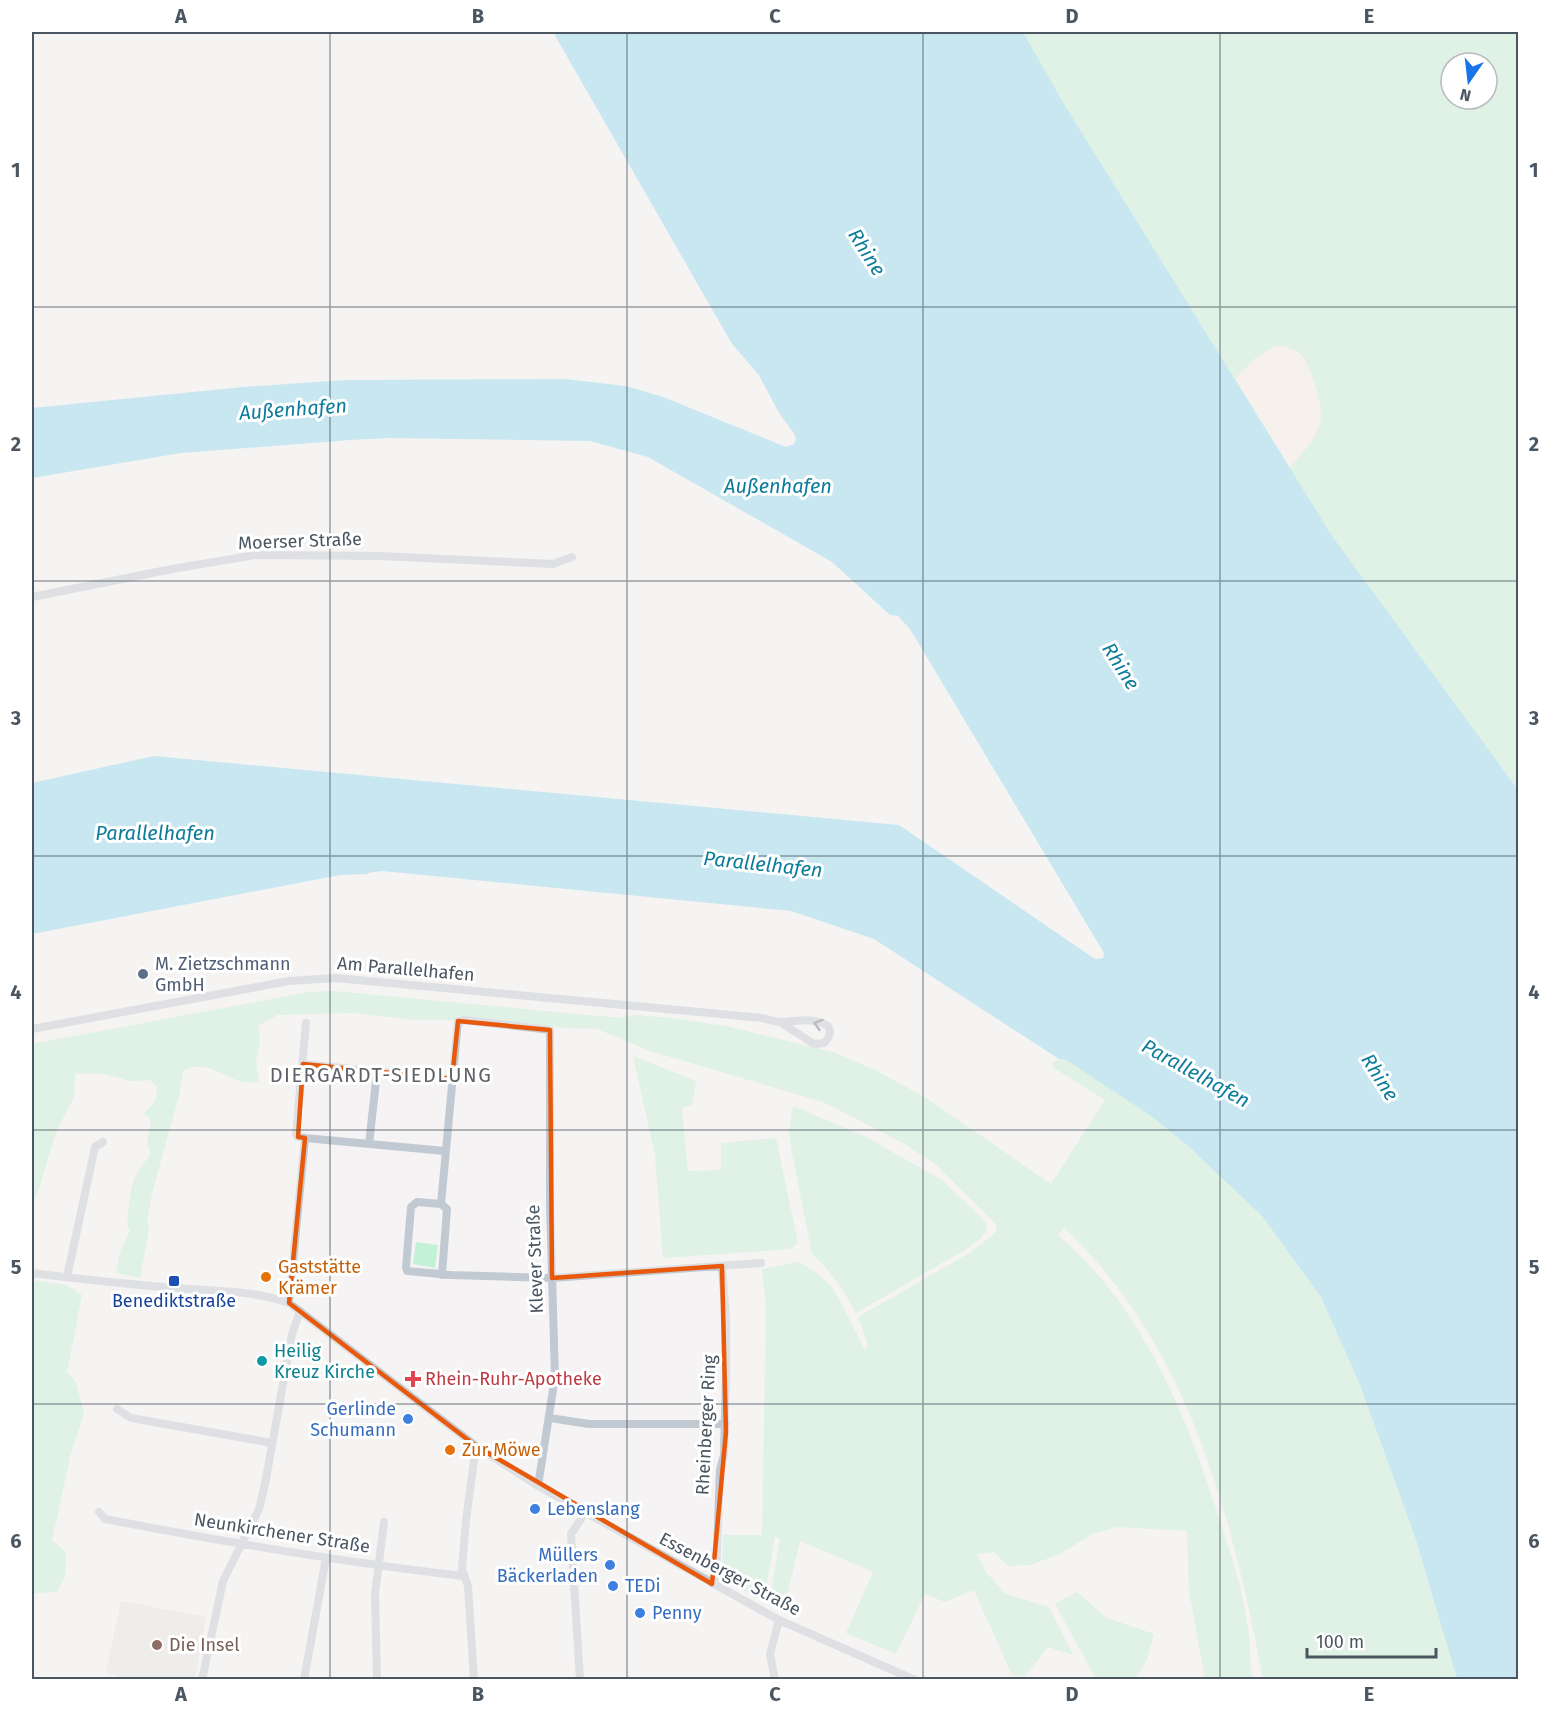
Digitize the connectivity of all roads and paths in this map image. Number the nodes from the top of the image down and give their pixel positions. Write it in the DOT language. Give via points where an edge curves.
graph roads {
  1 [pos="572,557"];
  2 [pos="32,597"];
  3 [pos="780,1022"];
  4 [pos="306,1023"];
  5 [pos="32,1029"];
  6 [pos="303,1064"];
  7 [pos="377,1072"];
  8 [pos="452,1079"];
  9 [pos="305,1138"];
  10 [pos="103,1142"];
  11 [pos="369,1144"];
  12 [pos="445,1151"];
  13 [pos="441,1204"];
  14 [pos="761,1263"];
  15 [pos="722,1266"];
  16 [pos="32,1273"];
  17 [pos="442,1275"];
  18 [pos="67,1277"];
  19 [pos="552,1278"];
  20 [pos="289,1303"];
  21 [pos="300,1311"];
  22 [pos="117,1409"];
  23 [pos="550,1418"];
  24 [pos="726,1424"];
  25 [pos="272,1443"];
  26 [pos="476,1446"];
  27 [pos="538,1486"];
  28 [pos="99,1512"];
  29 [pos="585,1513"];
  30 [pos="384,1522"];
  31 [pos="241,1544"];
  32 [pos="326,1558"];
  33 [pos="379,1566"];
  34 [pos="463,1576"];
  35 [pos="712,1584"];
  36 [pos="779,1620"];
  37 [pos="905,1677"];
  38 [pos="202,1680"];
  39 [pos="304,1680"];
  40 [pos="377,1680"];
  41 [pos="474,1680"];
  42 [pos="580,1680"];
  43 [pos="775,1680"];
  44 [pos="915,1680"];
  1 -- 2 [label="street, Moerser Straße" via="553,564 256,555"];
  3 -- 3 [label="street, Am Parallelhafen, one-way" via="814,1044 824,1043 829,1035 824,1024"];
  3 -- 5 [label="street, Am Parallelhafen" via="336,978 289,981"];
  4 -- 6 [label="street"];
  6 -- 7 [label="street"];
  6 -- 9 [label="street" via="296,1134"];
  7 -- 8 [label="street"];
  7 -- 11 [label="street"];
  8 -- 12 [label="street"];
  8 -- 19 [label="street, Klever Straße" via="458,1021 550,1030"];
  9 -- 11 [label="street"];
  9 -- 20 [label="street"];
  10 -- 18 [label="street" via="95,1147"];
  11 -- 12 [label="street"];
  12 -- 13 [label="street"];
  13 -- 17 [label="street" via="447,1209"];
  13 -- 17 [label="street" via="417,1202 411,1206 406,1267 411,1272"];
  14 -- 15 [label="street"];
  15 -- 19 [label="street"];
  15 -- 24 [label="street, Rheinberger Ring"];
  16 -- 18 [label="street, Essenberger Straße"];
  17 -- 19 [label="street"];
  18 -- 20 [label="street, Essenberger Straße" via="236,1293"];
  19 -- 23 [label="street, Klever Straße" via="556,1354"];
  20 -- 21 [label="street, Essenberger Straße"];
  21 -- 25 [label="street" via="292,1334"];
  21 -- 26 [label="street, Essenberger Straße"];
  22 -- 25 [label="street" via="130,1418"];
  23 -- 24 [label="street" via="589,1424"];
  23 -- 27 [label="street, Klever Straße"];
  24 -- 35 [label="street, Rheinberger Ring" via="716,1576"];
  25 -- 31 [label="street" via="259,1509"];
  26 -- 27 [label="street, Essenberger Straße"];
  26 -- 34 [label="street"];
  27 -- 29 [label="street, Essenberger Straße"];
  28 -- 31 [label="street, Neunkirchener Straße" via="105,1519"];
  29 -- 35 [label="street, Essenberger Straße"];
  29 -- 42 [label="street" via="571,1534"];
  30 -- 33 [label="street"];
  31 -- 32 [label="street, Neunkirchener Straße"];
  31 -- 38 [label="street" via="223,1581"];
  32 -- 33 [label="street, Neunkirchener Straße"];
  32 -- 39 [label="street"];
  33 -- 34 [label="street, Neunkirchener Straße"];
  33 -- 40 [label="street" via="375,1594"];
  34 -- 41 [label="street" via="468,1586"];
  35 -- 36 [label="street, Essenberger Straße"];
  36 -- 37 [label="street, Essenberger Straße"];
  36 -- 43 [label="street" via="770,1654"];
  37 -- 44 [label="street, Essenberger Straße"];
}
